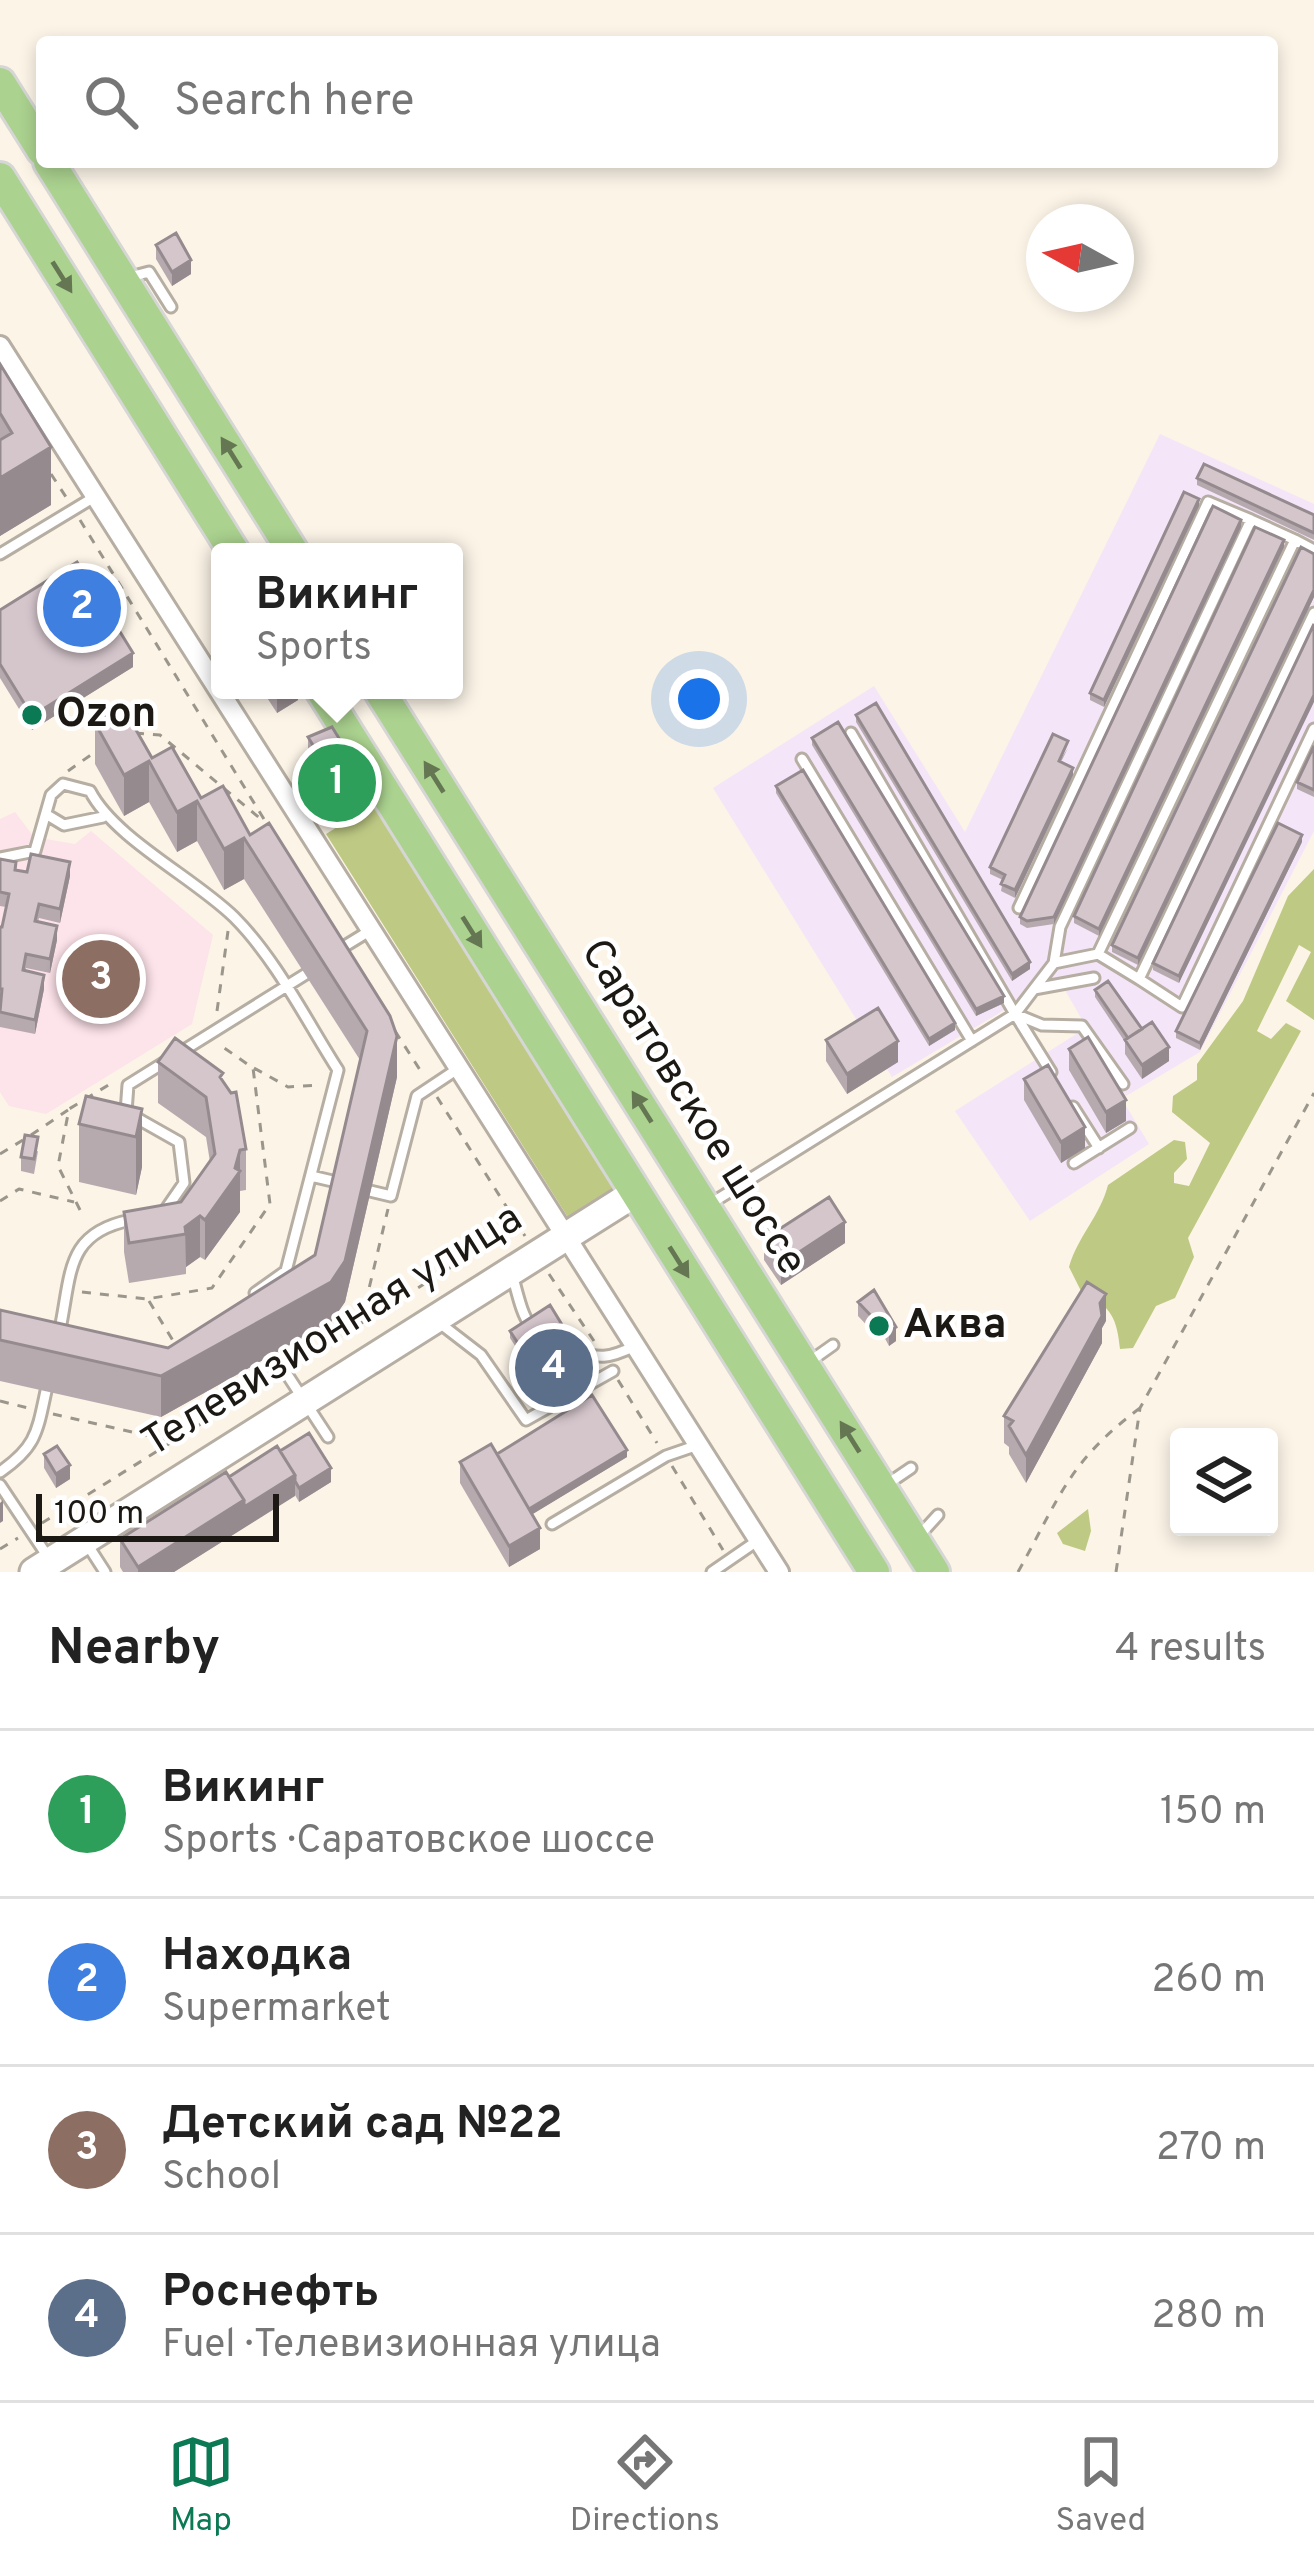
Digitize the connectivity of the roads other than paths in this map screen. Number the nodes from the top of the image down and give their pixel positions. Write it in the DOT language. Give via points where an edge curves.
graph roads {
  1 [pos="0,83"];
  2 [pos="36,140"];
  3 [pos="54,168"];
  4 [pos="0,178"];
  5 [pos="181,300"];
  6 [pos="160,314"];
  7 [pos="0,346"];
  8 [pos="96,496"];
  9 [pos="1251,520"];
  10 [pos="1295,540"];
  11 [pos="228,543"];
  12 [pos="288,543"];
  13 [pos="1314,550"];
  14 [pos="0,554"];
  15 [pos="1314,613"];
  16 [pos="211,677"];
  17 [pos="225,699"];
  18 [pos="327,699"];
  19 [pos="385,699"];
  20 [pos="1314,729"];
  21 [pos="851,733"];
  22 [pos="802,760"];
  23 [pos="49,817"];
  24 [pos="103,817"];
  25 [pos="0,858"];
  26 [pos="1019,908"];
  27 [pos="371,930"];
  28 [pos="1098,954"];
  29 [pos="329,959"];
  30 [pos="1054,963"];
  31 [pos="306,974"];
  32 [pos="1094,978"];
  33 [pos="1138,979"];
  34 [pos="285,986"];
  35 [pos="1034,989"];
  36 [pos="1015,1014"];
  37 [pos="973,1041"];
  38 [pos="1064,1062"];
  39 [pos="459,1069"];
  40 [pos="1050,1071"];
  41 [pos="1037,1079"];
  42 [pos="1123,1084"];
  43 [pos="1130,1128"];
  44 [pos="805,1129"];
  45 [pos="812,1140"];
  46 [pos="1099,1148"];
  47 [pos="1073,1163"];
  48 [pos="679,1165"];
  49 [pos="311,1176"];
  50 [pos="341,1184"];
  51 [pos="742,1184"];
  52 [pos="370,1191"];
  53 [pos="635,1192"];
  54 [pos="705,1207"];
  55 [pos="766,1224"];
  56 [pos="564,1234"];
  57 [pos="510,1269"];
  58 [pos="241,1304"];
  59 [pos="433,1318"];
  60 [pos="56,1331"];
  61 [pos="80,1336"];
  62 [pos="833,1345"];
  63 [pos="635,1346"];
  64 [pos="56,1347"];
  65 [pos="275,1356"];
  66 [pos="805,1365"];
  67 [pos="613,1371"];
  68 [pos="46,1391"];
  69 [pos="303,1400"];
  70 [pos="328,1436"];
  71 [pos="698,1445"];
  72 [pos="911,1468"];
  73 [pos="0,1472"];
  74 [pos="0,1485"];
  75 [pos="882,1488"];
  76 [pos="938,1515"];
  77 [pos="552,1524"];
  78 [pos="85,1540"];
  79 [pos="758,1540"];
  80 [pos="914,1541"];
  81 [pos="42,1567"];
  82 [pos="873,1570"];
  83 [pos="105,1572"];
  84 [pos="712,1572"];
  85 [pos="778,1572"];
  86 [pos="934,1572"];
  1 -- 2 [label="main road"];
  3 -- 6 [label="main road" via="122,278"];
  4 -- 11 [label="main road, one-way"];
  5 -- 6 [label="lane"];
  12 -- 6 [label="main road, one-way"];
  7 -- 8 [label="street"];
  8 -- 14 [label="lane"];
  8 -- 16 [label="street"];
  9 -- 10 [label="lane"];
  9 -- 26 [label="lane" via="1208,502"];
  9 -- 30 [label="lane" via="1060,927"];
  10 -- 13 [label="lane"];
  10 -- 28 [label="lane"];
  15 -- 33 [label="lane"];
  17 -- 27 [label="street"];
  18 -- 53 [label="main road, one-way"];
  48 -- 19 [label="main road, Саратовское шоссе, one-way"];
  20 -- 33 [label="lane" via="1182,1006"];
  21 -- 36 [label="lane"];
  22 -- 37 [label="lane"];
  23 -- 24 [label="lane" via="64,825"];
  23 -- 24 [label="lane" via="51,796 63,784 90,791"];
  23 -- 25 [label="lane" via="35,851"];
  24 -- 34 [label="lane" via="231,914"];
  27 -- 29 [label="lane"];
  27 -- 39 [label="street"];
  28 -- 30 [label="lane"];
  28 -- 33 [label="lane"];
  30 -- 35 [label="lane"];
  31 -- 34 [label="lane"];
  32 -- 35 [label="lane"];
  34 -- 49 [label="lane" via="338,1070"];
  34 -- 60 [label="lane" via="128,1085 126,1112 178,1142 184,1183 163,1214 96,1227 78,1245"];
  35 -- 36 [label="lane"];
  36 -- 37 [label="lane"];
  36 -- 40 [label="lane"];
  36 -- 42 [label="lane" via="1042,1025 1082,1026"];
  37 -- 45 [label="lane"];
  38 -- 40 [label="lane"];
  39 -- 52 [label="lane" via="417,1096 391,1196"];
  39 -- 56 [label="street"];
  40 -- 41 [label="lane"];
  40 -- 46 [label="lane"];
  43 -- 46 [label="lane"];
  44 -- 45 [label="lane"];
  45 -- 51 [label="lane"];
  46 -- 47 [label="lane"];
  48 -- 53 [label="main road, Телевизионная улица"];
  48 -- 54 [label="main road, Саратовское шоссе"];
  49 -- 50 [label="lane"];
  49 -- 58 [label="lane" via="286,1271"];
  51 -- 54 [label="lane"];
  51 -- 55 [label="lane"];
  53 -- 56 [label="street, Телевизионная улица"];
  53 -- 82 [label="main road, one-way"];
  54 -- 66 [label="main road, Саратовское шоссе"];
  56 -- 57 [label="street, Телевизионная улица"];
  56 -- 63 [label="street"];
  57 -- 59 [label="street, Телевизионная улица"];
  57 -- 63 [label="lane" via="523,1313 546,1345 606,1360"];
  59 -- 67 [label="lane" via="481,1355 526,1420"];
  59 -- 69 [label="street, Телевизионная улица"];
  60 -- 61 [label="lane"];
  60 -- 64 [label="lane"];
  62 -- 66 [label="lane"];
  63 -- 71 [label="street"];
  65 -- 69 [label="lane"];
  75 -- 66 [label="main road, Саратовское шоссе, one-way"];
  68 -- 73 [label="lane" via="26,1454"];
  69 -- 70 [label="lane"];
  69 -- 78 [label="street, Телевизионная улица"];
  71 -- 77 [label="lane" via="665,1456"];
  71 -- 79 [label="street"];
  72 -- 75 [label="lane"];
  74 -- 81 [label="lane"];
  75 -- 80 [label="main road, Саратовское шоссе"];
  76 -- 80 [label="lane"];
  78 -- 81 [label="street, Телевизионная улица"];
  78 -- 83 [label="lane"];
  79 -- 84 [label="lane"];
  79 -- 85 [label="street"];
  80 -- 82 [label="main road"];
  80 -- 86 [label="main road, Саратовское шоссе"];
}
